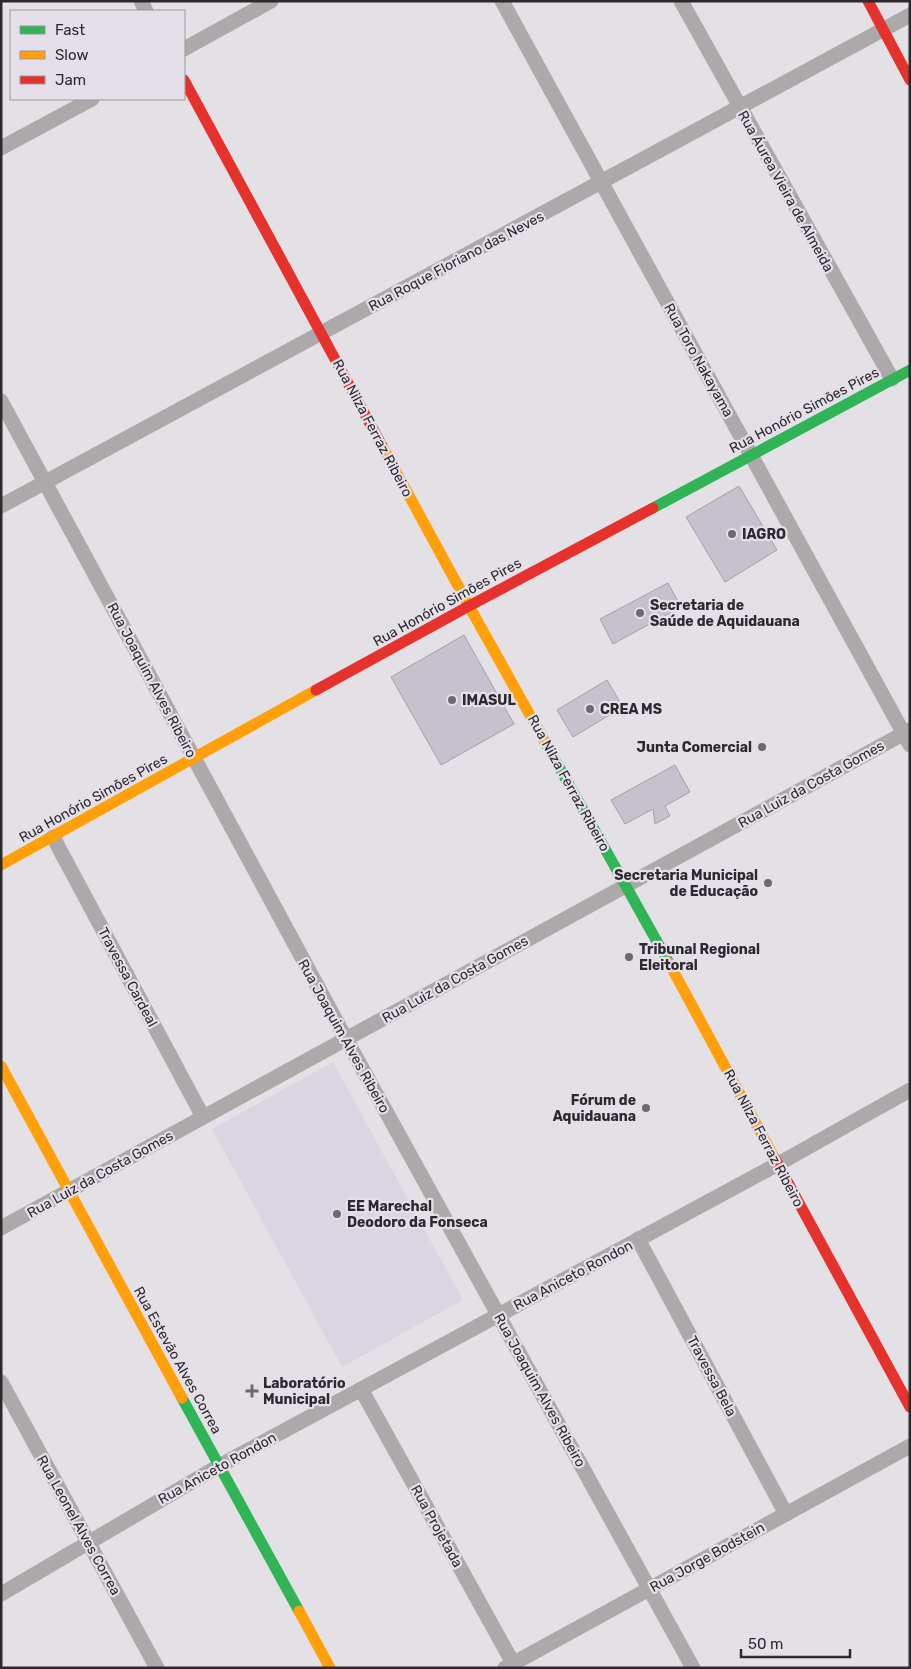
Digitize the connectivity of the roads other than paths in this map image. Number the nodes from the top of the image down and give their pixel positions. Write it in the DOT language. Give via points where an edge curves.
graph roads {
  1 [pos="271,1"];
  2 [pos="502,1"];
  3 [pos="681,1"];
  4 [pos="868,1"];
  5 [pos="910,15"];
  6 [pos="883,29"];
  7 [pos="185,48"];
  8 [pos="910,80"];
  9 [pos="185,82"];
  10 [pos="90,100"];
  11 [pos="739,107"];
  12 [pos="1,148"];
  13 [pos="601,182"];
  14 [pos="321,333"];
  15 [pos="910,370"];
  16 [pos="892,380"];
  17 [pos="1,401"];
  18 [pos="751,455"];
  19 [pos="45,482"];
  20 [pos="1,506"];
  21 [pos="469,606"];
  22 [pos="908,736"];
  23 [pos="195,759"];
  24 [pos="53,836"];
  25 [pos="1,865"];
  26 [pos="627,885"];
  27 [pos="346,1039"];
  28 [pos="1,1066"];
  29 [pos="910,1090"];
  30 [pos="203,1117"];
  31 [pos="778,1164"];
  32 [pos="69,1191"];
  33 [pos="1,1228"];
  34 [pos="638,1239"];
  35 [pos="498,1315"];
  36 [pos="1,1382"];
  37 [pos="361,1389"];
  38 [pos="910,1407"];
  39 [pos="910,1446"];
  40 [pos="219,1466"];
  41 [pos="786,1514"];
  42 [pos="89,1542"];
  43 [pos="650,1588"];
  44 [pos="1,1594"];
  45 [pos="509,1665"];
  46 [pos="157,1668"];
  47 [pos="330,1668"];
  48 [pos="693,1668"];
  1 -- 7 [label="street"];
  2 -- 13 [label="street, Rua Toro Nakayama"];
  3 -- 11 [label="street, Rua Áurea Vieira de Almeida"];
  4 -- 6 [label="street"];
  5 -- 6 [label="street, Rua Roque Floriano das Neves"];
  6 -- 8 [label="street"];
  6 -- 11 [label="street, Rua Roque Floriano das Neves"];
  9 -- 14 [label="street, Rua Nilza Ferraz Ribeiro"];
  10 -- 12 [label="street"];
  11 -- 13 [label="street, Rua Roque Floriano das Neves"];
  11 -- 16 [label="street, Rua Áurea Vieira de Almeida"];
  13 -- 14 [label="street, Rua Roque Floriano das Neves"];
  13 -- 18 [label="street, Rua Toro Nakayama"];
  14 -- 19 [label="street, Rua Roque Floriano das Neves"];
  14 -- 21 [label="street, Rua Nilza Ferraz Ribeiro"];
  15 -- 16 [label="street, Rua Honório Simões Pires"];
  16 -- 18 [label="street, Rua Honório Simões Pires"];
  17 -- 19 [label="street, Rua Joaquim Alves Ribeiro"];
  18 -- 21 [label="street, Rua Honório Simões Pires"];
  18 -- 22 [label="street, Rua Toro Nakayama"];
  19 -- 20 [label="street, Rua Roque Floriano das Neves"];
  19 -- 23 [label="street, Rua Joaquim Alves Ribeiro"];
  21 -- 23 [label="street, Rua Honório Simões Pires"];
  21 -- 26 [label="street, Rua Nilza Ferraz Ribeiro"];
  22 -- 26 [label="street, Rua Luiz da Costa Gomes"];
  23 -- 24 [label="street, Rua Honório Simões Pires"];
  23 -- 27 [label="street, Rua Joaquim Alves Ribeiro"];
  24 -- 25 [label="street, Rua Honório Simões Pires"];
  24 -- 30 [label="street, Travessa Cardeal"];
  26 -- 27 [label="street, Rua Luiz da Costa Gomes"];
  26 -- 31 [label="street, Rua Nilza Ferraz Ribeiro"];
  27 -- 30 [label="street, Rua Luiz da Costa Gomes"];
  27 -- 35 [label="street, Rua Joaquim Alves Ribeiro"];
  28 -- 32 [label="street, Rua Estevão Alves Correa"];
  29 -- 31 [label="street, Rua Aniceto Rondon"];
  30 -- 32 [label="street, Rua Luiz da Costa Gomes"];
  31 -- 34 [label="street, Rua Aniceto Rondon"];
  31 -- 38 [label="street, Rua Nilza Ferraz Ribeiro"];
  32 -- 33 [label="street, Rua Luiz da Costa Gomes"];
  32 -- 40 [label="street, Rua Estevão Alves Correa"];
  34 -- 35 [label="street, Rua Aniceto Rondon"];
  34 -- 41 [label="street, Travessa Bela"];
  35 -- 37 [label="street, Rua Aniceto Rondon"];
  35 -- 43 [label="street, Rua Joaquim Alves Ribeiro"];
  36 -- 42 [label="street, Rua Leonel Alves Correa"];
  37 -- 40 [label="street, Rua Aniceto Rondon"];
  37 -- 45 [label="street, Rua Projetada"];
  39 -- 41 [label="street, Rua Jorge Bodstein"];
  40 -- 42 [label="street, Rua Aniceto Rondon"];
  40 -- 47 [label="street, Rua Estevão Alves Correa"];
  41 -- 43 [label="street, Rua Jorge Bodstein"];
  42 -- 44 [label="street, Rua Aniceto Rondon"];
  42 -- 46 [label="street, Rua Leonel Alves Correa"];
  43 -- 45 [label="street, Rua Jorge Bodstein"];
  43 -- 48 [label="street, Rua Joaquim Alves Ribeiro"];
}
